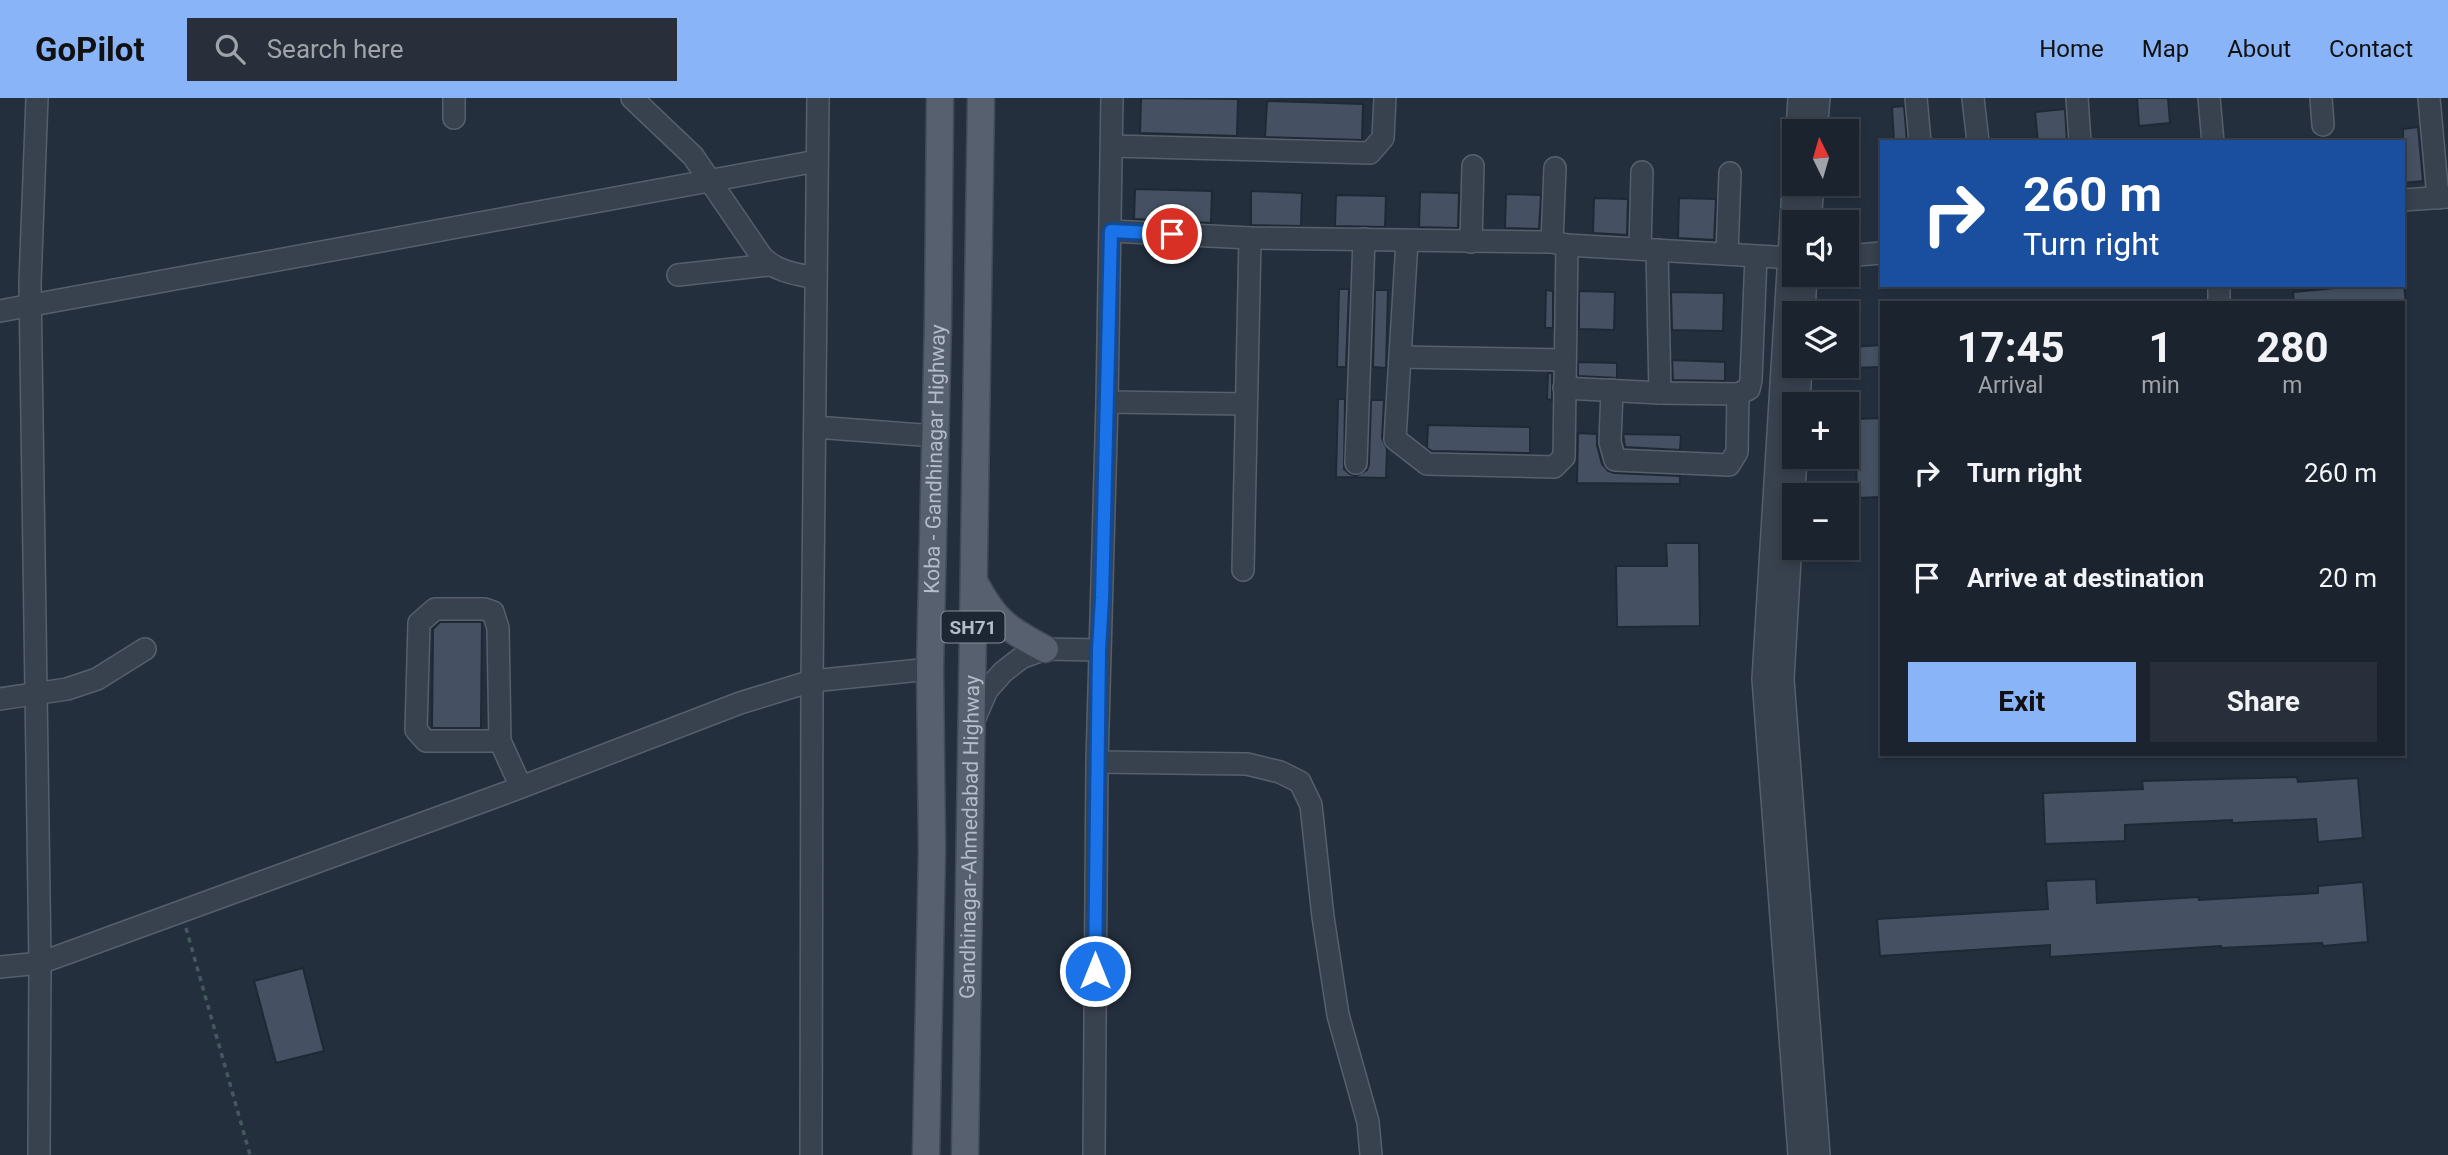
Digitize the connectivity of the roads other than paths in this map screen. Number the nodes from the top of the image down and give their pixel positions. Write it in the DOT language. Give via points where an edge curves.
graph roads {
  1 [pos="37,98"];
  2 [pos="632,98"];
  3 [pos="818,98"];
  4 [pos="940,98"];
  5 [pos="981,98"];
  6 [pos="1112,98"];
  7 [pos="1385,98"];
  8 [pos="1799,98"];
  9 [pos="1819,98"];
  10 [pos="1916,98"];
  11 [pos="1973,98"];
  12 [pos="2077,98"];
  13 [pos="2209,98"];
  14 [pos="2321,98"];
  15 [pos="2429,98"];
  16 [pos="1798,119"];
  17 [pos="1817,119"];
  18 [pos="2323,125"];
  19 [pos="1920,140"];
  20 [pos="1978,140"];
  21 [pos="2080,140"];
  22 [pos="2213,140"];
  23 [pos="1112,146"];
  24 [pos="817,161"];
  25 [pos="1473,166"];
  26 [pos="1555,168"];
  27 [pos="1642,172"];
  28 [pos="1730,173"];
  29 [pos="709,181"];
  30 [pos="2443,197"];
  31 [pos="2405,200"];
  32 [pos="1111,231"];
  33 [pos="1250,238"];
  34 [pos="1364,239"];
  35 [pos="1407,241"];
  36 [pos="1471,242"];
  37 [pos="1559,244"];
  38 [pos="1649,249"];
  39 [pos="1880,253"];
  40 [pos="1727,254"];
  41 [pos="1859,255"];
  42 [pos="1756,256"];
  43 [pos="1782,257"];
  44 [pos="769,265"];
  45 [pos="678,275"];
  46 [pos="816,278"];
  47 [pos="1789,287"];
  48 [pos="31,306"];
  49 [pos="0,311"];
  50 [pos="1400,357"];
  51 [pos="1563,360"];
  52 [pos="1564,388"];
  53 [pos="1612,390"];
  54 [pos="1660,393"];
  55 [pos="1738,394"];
  56 [pos="1107,402"];
  57 [pos="1246,404"];
  58 [pos="815,426"];
  59 [pos="935,436"];
  60 [pos="1356,463"];
  61 [pos="1795,469"];
  62 [pos="1243,570"];
  63 [pos="974,582"];
  64 [pos="145,649"];
  65 [pos="1045,649"];
  66 [pos="1099,650"];
  67 [pos="930,669"];
  68 [pos="812,681"];
  69 [pos="36,694"];
  70 [pos="0,699"];
  71 [pos="972,725"];
  72 [pos="500,741"];
  73 [pos="1097,762"];
  74 [pos="521,787"];
  75 [pos="40,963"];
  76 [pos="0,967"];
  77 [pos="39,1155"];
  78 [pos="811,1155"];
  79 [pos="926,1155"];
  80 [pos="965,1155"];
  81 [pos="1094,1155"];
  82 [pos="1370,1155"];
  83 [pos="1799,1155"];
  84 [pos="1819,1155"];
  1 -- 48 [label="street"];
  2 -- 29 [label="street" via="693,156"];
  3 -- 24 [label="street"];
  4 -- 59 [label="main road, Koba - Gandhinagar Highway / SH71"];
  5 -- 63 [label="main road, Gandhinagar-Ahmedabad Highway / SH71"];
  6 -- 23 [label="street"];
  7 -- 23 [label="street" via="1383,138 1370,153"];
  8 -- 16 [label="street"];
  9 -- 17 [label="street"];
  10 -- 19 [label="street"];
  11 -- 20 [label="street"];
  12 -- 21 [label="street"];
  13 -- 22 [label="street"];
  14 -- 18 [label="street"];
  15 -- 30 [label="street"];
  23 -- 32 [label="street"];
  24 -- 29 [label="street"];
  24 -- 46 [label="street"];
  25 -- 36 [label="street"];
  26 -- 37 [label="street"];
  27 -- 38 [label="street"];
  28 -- 40 [label="street"];
  29 -- 44 [label="street"];
  29 -- 48 [label="street"];
  30 -- 31 [label="street"];
  32 -- 33 [label="street"];
  32 -- 56 [label="street"];
  33 -- 34 [label="street"];
  33 -- 57 [label="street"];
  34 -- 35 [label="street"];
  34 -- 60 [label="street"];
  35 -- 36 [label="street"];
  35 -- 50 [label="street"];
  36 -- 37 [label="street"];
  37 -- 38 [label="street"];
  37 -- 51 [label="street"];
  38 -- 40 [label="street"];
  38 -- 54 [label="street"];
  39 -- 41 [label="street"];
  40 -- 42 [label="street"];
  42 -- 43 [label="street"];
  42 -- 55 [label="street" via="1751,380 1749,389"];
  44 -- 45 [label="street"];
  44 -- 46 [label="street"];
  46 -- 58 [label="street"];
  47 -- 83 [label="street" via="1763,679"];
  48 -- 49 [label="street"];
  48 -- 69 [label="street"];
  50 -- 51 [label="street"];
  50 -- 52 [label="street" via="1395,439 1427,464 1554,467 1563,457"];
  51 -- 52 [label="street"];
  52 -- 53 [label="street"];
  53 -- 54 [label="street"];
  53 -- 55 [label="street" via="1610,442 1615,460 1729,465 1737,452"];
  54 -- 55 [label="street"];
  56 -- 57 [label="street"];
  56 -- 66 [label="street"];
  57 -- 62 [label="street"];
  58 -- 59 [label="street"];
  58 -- 68 [label="street"];
  59 -- 67 [label="main road, Koba - Gandhinagar Highway / SH71"];
  61 -- 84 [label="street" via="1783,679"];
  63 -- 65 [label="main road" via="989,611 1017,635"];
  63 -- 71 [label="main road, Gandhinagar-Ahmedabad Highway / SH71"];
  64 -- 69 [label="street" via="97,679"];
  65 -- 66 [label="street"];
  65 -- 71 [label="street" via="1021,658 1003,672 987,690"];
  66 -- 73 [label="street"];
  67 -- 68 [label="street"];
  67 -- 79 [label="main road, Koba - Gandhinagar Highway / SH71"];
  68 -- 74 [label="street" via="740,703"];
  68 -- 78 [label="street"];
  69 -- 70 [label="street"];
  69 -- 75 [label="street"];
  71 -- 80 [label="main road, Gandhinagar-Ahmedabad Highway / SH71"];
  72 -- 72 [label="street" via="498,628 492,612 435,609 419,623 416,730 426,741"];
  72 -- 74 [label="street"];
  73 -- 81 [label="street"];
  73 -- 82 [label="street" via="1247,764 1300,782 1311,805 1338,1016 1367,1122"];
  74 -- 75 [label="street"];
  75 -- 76 [label="street"];
  75 -- 77 [label="street"];
}
